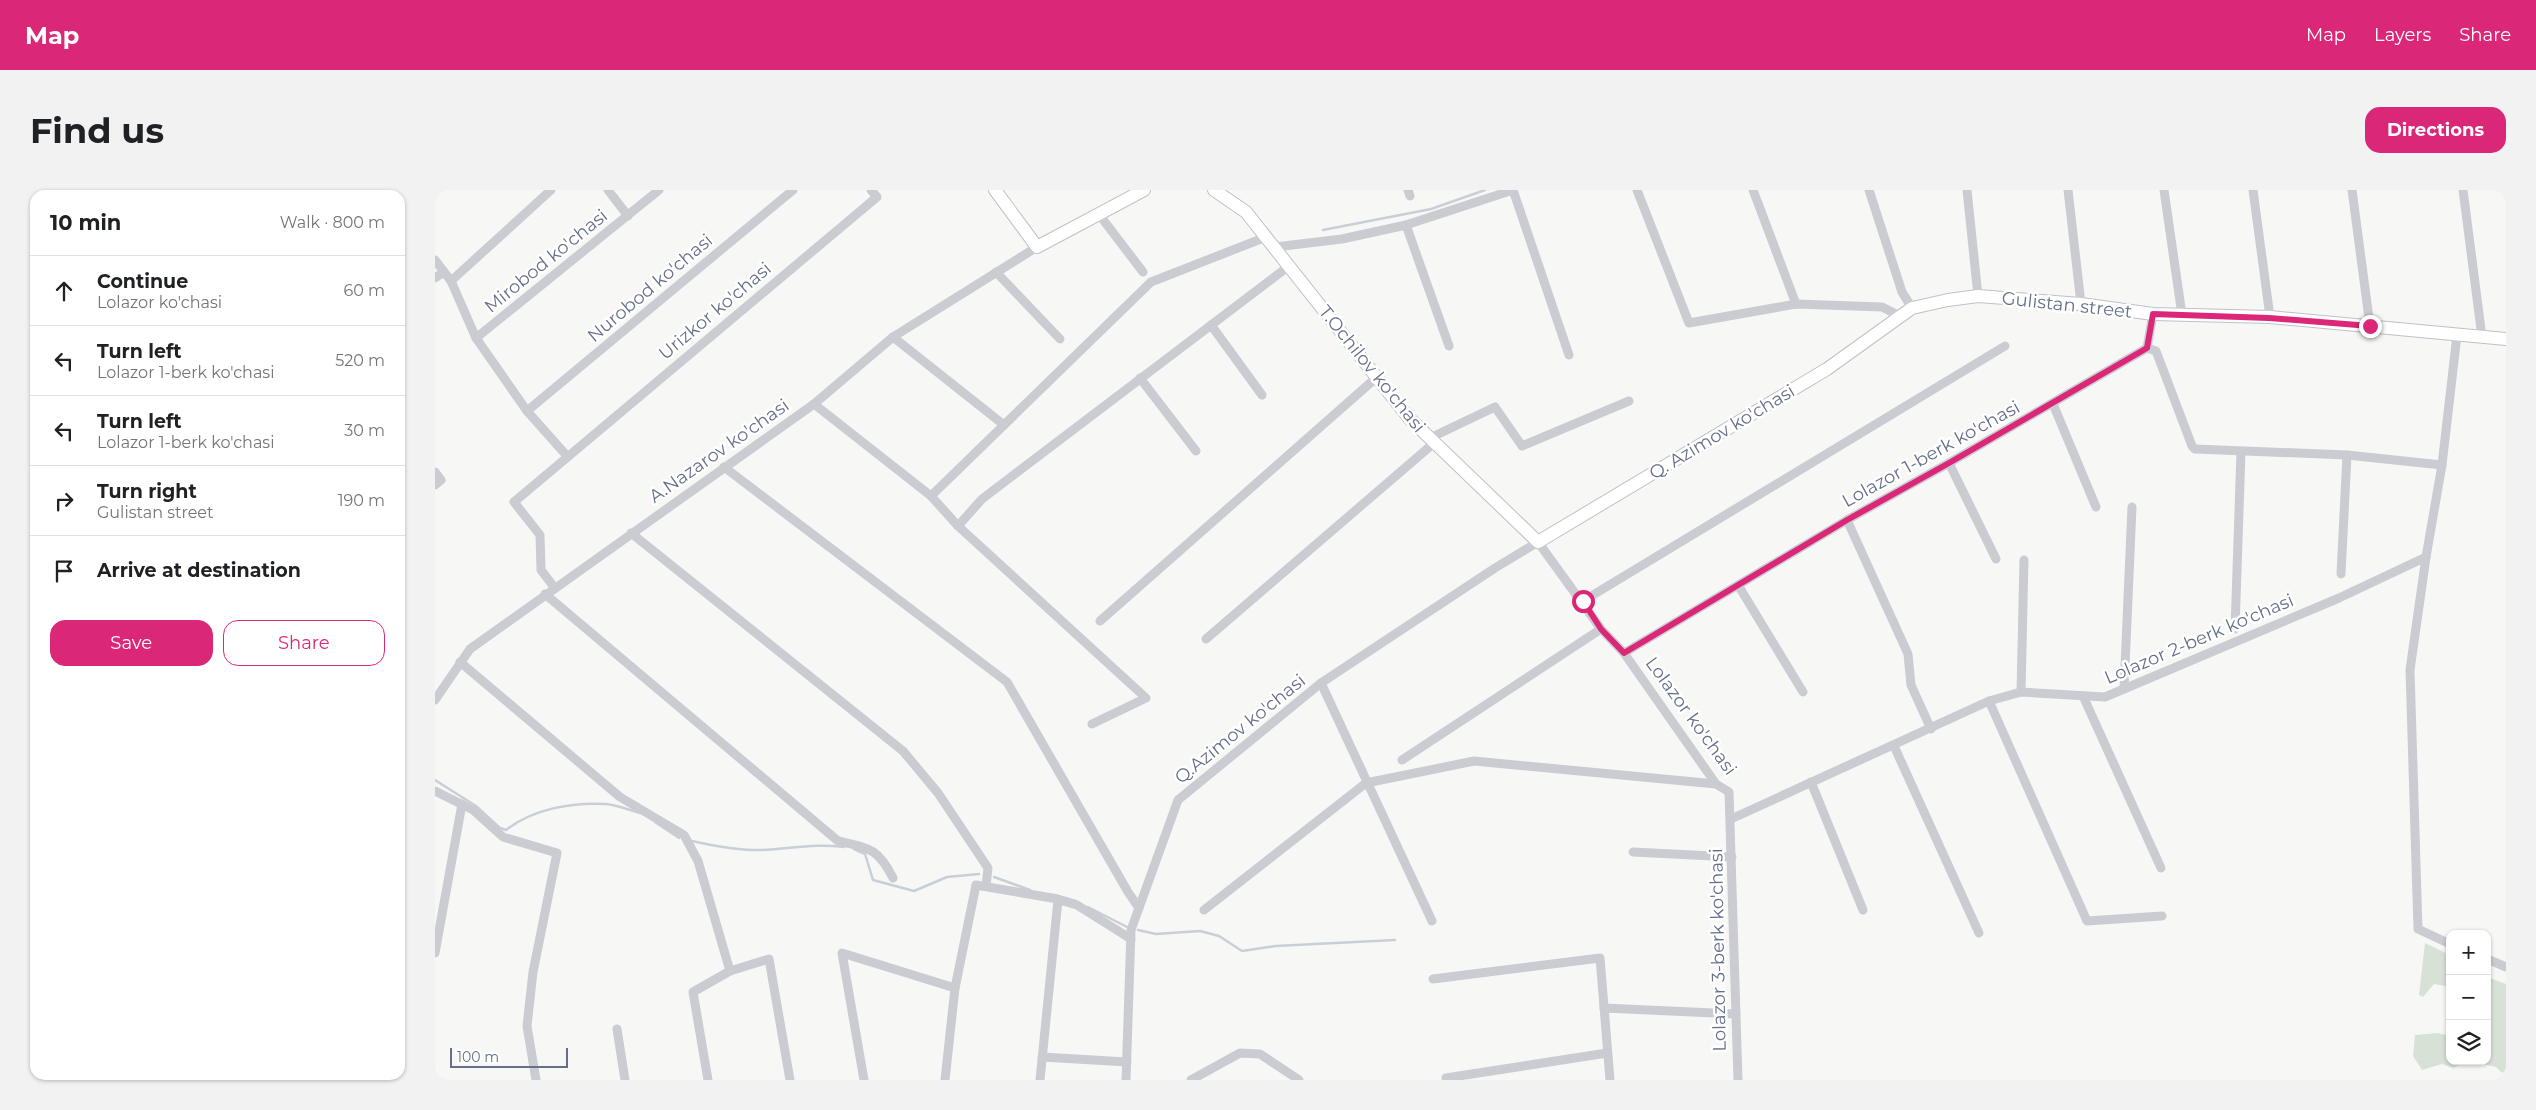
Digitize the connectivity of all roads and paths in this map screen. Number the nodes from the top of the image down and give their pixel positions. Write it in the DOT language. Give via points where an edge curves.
graph roads {
  1 [pos="551,190"];
  2 [pos="608,190"];
  3 [pos="659,190"];
  4 [pos="793,190"];
  5 [pos="871,190"];
  6 [pos="995,190"];
  7 [pos="1214,190"];
  8 [pos="1513,190"];
  9 [pos="1637,190"];
  10 [pos="1753,190"];
  11 [pos="1869,190"];
  12 [pos="1967,190"];
  13 [pos="2068,190"];
  14 [pos="2164,190"];
  15 [pos="2253,190"];
  16 [pos="2352,190"];
  17 [pos="2463,190"];
  18 [pos="1136,191"];
  19 [pos="1098,213"];
  20 [pos="627,216"];
  21 [pos="1406,225"];
  22 [pos="1266,237"];
  23 [pos="1037,247"];
  24 [pos="1275,247"];
  25 [pos="435,260"];
  26 [pos="1289,266"];
  27 [pos="443,272"];
  28 [pos="996,272"];
  29 [pos="1143,272"];
  30 [pos="435,278"];
  31 [pos="451,280"];
  32 [pos="1978,296"];
  33 [pos="1796,304"];
  34 [pos="2081,304"];
  35 [pos="1912,308"];
  36 [pos="2153,314"];
  37 [pos="2182,314"];
  38 [pos="1901,316"];
  39 [pos="2269,318"];
  40 [pos="1211,325"];
  41 [pos="2370,326"];
  42 [pos="2457,335"];
  43 [pos="893,337"];
  44 [pos="2482,337"];
  45 [pos="477,338"];
  46 [pos="1060,339"];
  47 [pos="2506,339"];
  48 [pos="1449,346"];
  49 [pos="2005,346"];
  50 [pos="2147,348"];
  51 [pos="1569,355"];
  52 [pos="1377,377"];
  53 [pos="1141,378"];
  54 [pos="1261,395"];
  55 [pos="1629,400"];
  56 [pos="815,404"];
  57 [pos="2053,404"];
  58 [pos="527,411"];
  59 [pos="1004,426"];
  60 [pos="1432,441"];
  61 [pos="1196,451"];
  62 [pos="2241,452"];
  63 [pos="2347,455"];
  64 [pos="567,456"];
  65 [pos="1949,463"];
  66 [pos="2443,465"];
  67 [pos="725,467"];
  68 [pos="435,472"];
  69 [pos="435,485"];
  70 [pos="931,496"];
  71 [pos="2096,507"];
  72 [pos="2132,507"];
  73 [pos="1847,520"];
  74 [pos="957,526"];
  75 [pos="631,533"];
  76 [pos="1539,542"];
  77 [pos="2426,557"];
  78 [pos="1996,559"];
  79 [pos="2024,560"];
  80 [pos="2341,574"];
  81 [pos="1738,585"];
  82 [pos="554,587"];
  83 [pos="545,594"];
  84 [pos="1583,601"];
  85 [pos="1100,621"];
  86 [pos="1601,629"];
  87 [pos="2235,629"];
  88 [pos="1205,639"];
  89 [pos="1624,653"];
  90 [pos="459,662"];
  91 [pos="1321,683"];
  92 [pos="2124,690"];
  93 [pos="1803,692"];
  94 [pos="2021,692"];
  95 [pos="2083,696"];
  96 [pos="435,700"];
  97 [pos="1989,701"];
  98 [pos="1091,724"];
  99 [pos="1931,729"];
  100 [pos="1894,746"];
  101 [pos="1402,760"];
  102 [pos="1811,782"];
  103 [pos="1366,783"];
  104 [pos="1716,784"];
  105 [pos="435,791"];
  106 [pos="462,804"];
  107 [pos="1731,819"];
  108 [pos="1633,852"];
  109 [pos="1732,857"];
  110 [pos="2161,868"];
  111 [pos="893,878"];
  112 [pos="986,886"];
  113 [pos="1058,900"];
  114 [pos="1139,908"];
  115 [pos="1204,910"];
  116 [pos="1863,910"];
  117 [pos="2162,916"];
  118 [pos="1432,921"];
  119 [pos="1979,933"];
  120 [pos="1131,939"];
  121 [pos="2446,942"];
  122 [pos="435,953"];
  123 [pos="2491,961"];
  124 [pos="2506,967"];
  125 [pos="730,971"];
  126 [pos="1433,980"];
  127 [pos="955,988"];
  128 [pos="1604,1008"];
  129 [pos="1736,1014"];
  130 [pos="617,1029"];
  131 [pos="1607,1052"];
  132 [pos="1042,1057"];
  133 [pos="1127,1062"];
  134 [pos="1446,1078"];
  135 [pos="537,1080"];
  136 [pos="625,1080"];
  137 [pos="709,1080"];
  138 [pos="791,1080"];
  139 [pos="864,1080"];
  140 [pos="945,1080"];
  141 [pos="1040,1080"];
  142 [pos="1126,1080"];
  143 [pos="1191,1080"];
  144 [pos="1299,1080"];
  145 [pos="1610,1080"];
  146 [pos="1737,1080"];
  1 -- 31 [label="street"];
  2 -- 20 [label="street"];
  3 -- 20 [label="street, Mirobod ko'chasi"];
  4 -- 58 [label="street, Nurobod ko'chasi"];
  5 -- 64 [label="street, Urizkor ko'chasi" via="877,197"];
  6 -- 23 [label="main road"];
  7 -- 22 [label="main road, T.Ochilov ko'chasi" via="1246,212"];
  8 -- 21 [label="street"];
  8 -- 51 [label="street"];
  9 -- 33 [label="street" via="1689,324"];
  10 -- 33 [label="street"];
  11 -- 35 [label="street" via="1902,292"];
  12 -- 32 [label="street"];
  13 -- 34 [label="street"];
  14 -- 37 [label="street"];
  15 -- 39 [label="street"];
  16 -- 41 [label="street"];
  17 -- 44 [label="street"];
  18 -- 19 [label="main road"];
  19 -- 23 [label="main road"];
  19 -- 29 [label="street"];
  20 -- 45 [label="street, Mirobod ko'chasi"];
  21 -- 24 [label="street" via="1342,239"];
  21 -- 48 [label="street"];
  22 -- 24 [label="main road, T.Ochilov ko'chasi"];
  22 -- 59 [label="street" via="1151,282"];
  23 -- 28 [label="street, A.Nazarov ko'chasi"];
  24 -- 26 [label="main road, T.Ochilov ko'chasi"];
  25 -- 27 [label="street"];
  26 -- 40 [label="street"];
  26 -- 52 [label="main road, T.Ochilov ko'chasi"];
  27 -- 30 [label="street"];
  27 -- 31 [label="street"];
  28 -- 43 [label="street, A.Nazarov ko'chasi"];
  28 -- 46 [label="street"];
  31 -- 45 [label="street"];
  32 -- 34 [label="main road, Gulistan street"];
  32 -- 35 [label="main road, Gulistan street"];
  33 -- 38 [label="street" via="1882,307"];
  34 -- 36 [label="main road, Gulistan street"];
  35 -- 38 [label="main road, Gulistan street"];
  36 -- 37 [label="main road, Gulistan street"];
  36 -- 50 [label="street"];
  37 -- 39 [label="main road, Gulistan street"];
  38 -- 76 [label="main road, Q. Azimov ko'chasi" via="1827,369"];
  39 -- 41 [label="main road, Gulistan street"];
  40 -- 53 [label="street"];
  40 -- 54 [label="street"];
  41 -- 42 [label="main road, Gulistan street"];
  42 -- 44 [label="main road, Gulistan street"];
  42 -- 66 [label="street"];
  43 -- 56 [label="street, A.Nazarov ko'chasi"];
  43 -- 59 [label="street"];
  44 -- 47 [label="main road, Gulistan street"];
  45 -- 58 [label="street"];
  49 -- 84 [label="street"];
  50 -- 57 [label="street, Lolazor 1-berk ko'chasi"];
  50 -- 62 [label="street" via="2156,350 2192,446 2199,450"];
  52 -- 60 [label="main road, T.Ochilov ko'chasi"];
  52 -- 85 [label="street"];
  53 -- 61 [label="street"];
  53 -- 74 [label="street" via="982,499"];
  55 -- 60 [label="street" via="1522,446 1495,407"];
  56 -- 67 [label="street, A.Nazarov ko'chasi"];
  56 -- 70 [label="street"];
  57 -- 65 [label="street, Lolazor 1-berk ko'chasi"];
  57 -- 71 [label="street"];
  58 -- 64 [label="street"];
  59 -- 70 [label="street"];
  60 -- 76 [label="main road, T.Ochilov ko'chasi"];
  60 -- 88 [label="street"];
  62 -- 63 [label="street"];
  62 -- 87 [label="street"];
  63 -- 66 [label="street"];
  63 -- 80 [label="street"];
  64 -- 82 [label="street" via="515,502 540,535 541,570"];
  65 -- 73 [label="street, Lolazor 1-berk ko'chasi"];
  65 -- 78 [label="street"];
  66 -- 77 [label="street"];
  67 -- 75 [label="street, A.Nazarov ko'chasi"];
  67 -- 114 [label="street" via="1007,682"];
  68 -- 69 [label="street" via="441,480"];
  70 -- 74 [label="street"];
  72 -- 92 [label="street"];
  73 -- 81 [label="street, Lolazor 1-berk ko'chasi"];
  73 -- 99 [label="street" via="1908,654 1911,685"];
  74 -- 98 [label="street" via="1146,698"];
  75 -- 82 [label="street, A.Nazarov ko'chasi"];
  75 -- 112 [label="street" via="903,751 938,793 988,868"];
  76 -- 84 [label="street, Lolazor ko'chasi"];
  76 -- 91 [label="street, Q.Azimov ko'chasi"];
  77 -- 92 [label="street, Lolazor 2-berk ko'chasi"];
  77 -- 121 [label="street" via="2410,670 2418,929"];
  79 -- 94 [label="street"];
  81 -- 89 [label="street, Lolazor 1-berk ko'chasi"];
  81 -- 93 [label="street"];
  82 -- 83 [label="street, A.Nazarov ko'chasi"];
  83 -- 90 [label="street, A.Nazarov ko'chasi" via="470,649"];
  83 -- 111 [label="street" via="838,841 867,847 883,860"];
  84 -- 86 [label="street, Lolazor ko'chasi"];
  86 -- 89 [label="street, Lolazor ko'chasi"];
  86 -- 101 [label="street"];
  89 -- 104 [label="street, Lolazor ko'chasi"];
  90 -- 96 [label="street, A.Nazarov ko'chasi"];
  90 -- 125 [label="street" via="620,797 684,835 698,861"];
  91 -- 103 [label="street"];
  91 -- 114 [label="street, Q.Azimov ko'chasi" via="1178,800"];
  92 -- 95 [label="street, Lolazor 2-berk ko'chasi" via="2105,697"];
  94 -- 95 [label="street, Lolazor 2-berk ko'chasi"];
  94 -- 97 [label="street, Lolazor 2-berk ko'chasi"];
  95 -- 110 [label="street"];
  97 -- 99 [label="street, Lolazor 2-berk ko'chasi"];
  97 -- 117 [label="street" via="2087,921"];
  99 -- 100 [label="street, Lolazor 2-berk ko'chasi"];
  100 -- 102 [label="street, Lolazor 2-berk ko'chasi"];
  100 -- 119 [label="street"];
  102 -- 107 [label="street, Lolazor 2-berk ko'chasi"];
  102 -- 116 [label="street"];
  103 -- 104 [label="street" via="1474,761"];
  103 -- 115 [label="street"];
  103 -- 118 [label="street"];
  104 -- 107 [label="street, Lolazor ko'chasi" via="1729,792"];
  105 -- 106 [label="street"];
  106 -- 122 [label="street"];
  106 -- 135 [label="street" via="503,837 557,854 533,972 527,1026"];
  107 -- 109 [label="street, Lolazor 3-berk ko'chasi"];
  108 -- 109 [label="street"];
  109 -- 129 [label="street, Lolazor 3-berk ko'chasi"];
  112 -- 113 [label="street"];
  112 -- 127 [label="street" via="975,885"];
  113 -- 120 [label="street" via="1077,905"];
  113 -- 132 [label="street"];
  114 -- 120 [label="street, Q.Azimov ko'chasi"];
  120 -- 133 [label="street, Q.Azimov ko'chasi"];
  123 -- 124 [label="street"];
  125 -- 137 [label="street" via="693,992"];
  125 -- 138 [label="street" via="769,959"];
  126 -- 128 [label="street" via="1600,958"];
  127 -- 139 [label="street" via="842,953"];
  127 -- 140 [label="street"];
  128 -- 129 [label="street"];
  128 -- 131 [label="street"];
  129 -- 146 [label="street, Lolazor 3-berk ko'chasi"];
  130 -- 136 [label="street"];
  131 -- 134 [label="street"];
  131 -- 145 [label="street"];
  132 -- 133 [label="street"];
  132 -- 141 [label="street"];
  133 -- 142 [label="street, Q.Azimov ko'chasi"];
  143 -- 144 [label="street" via="1240,1053 1260,1054"];
}
